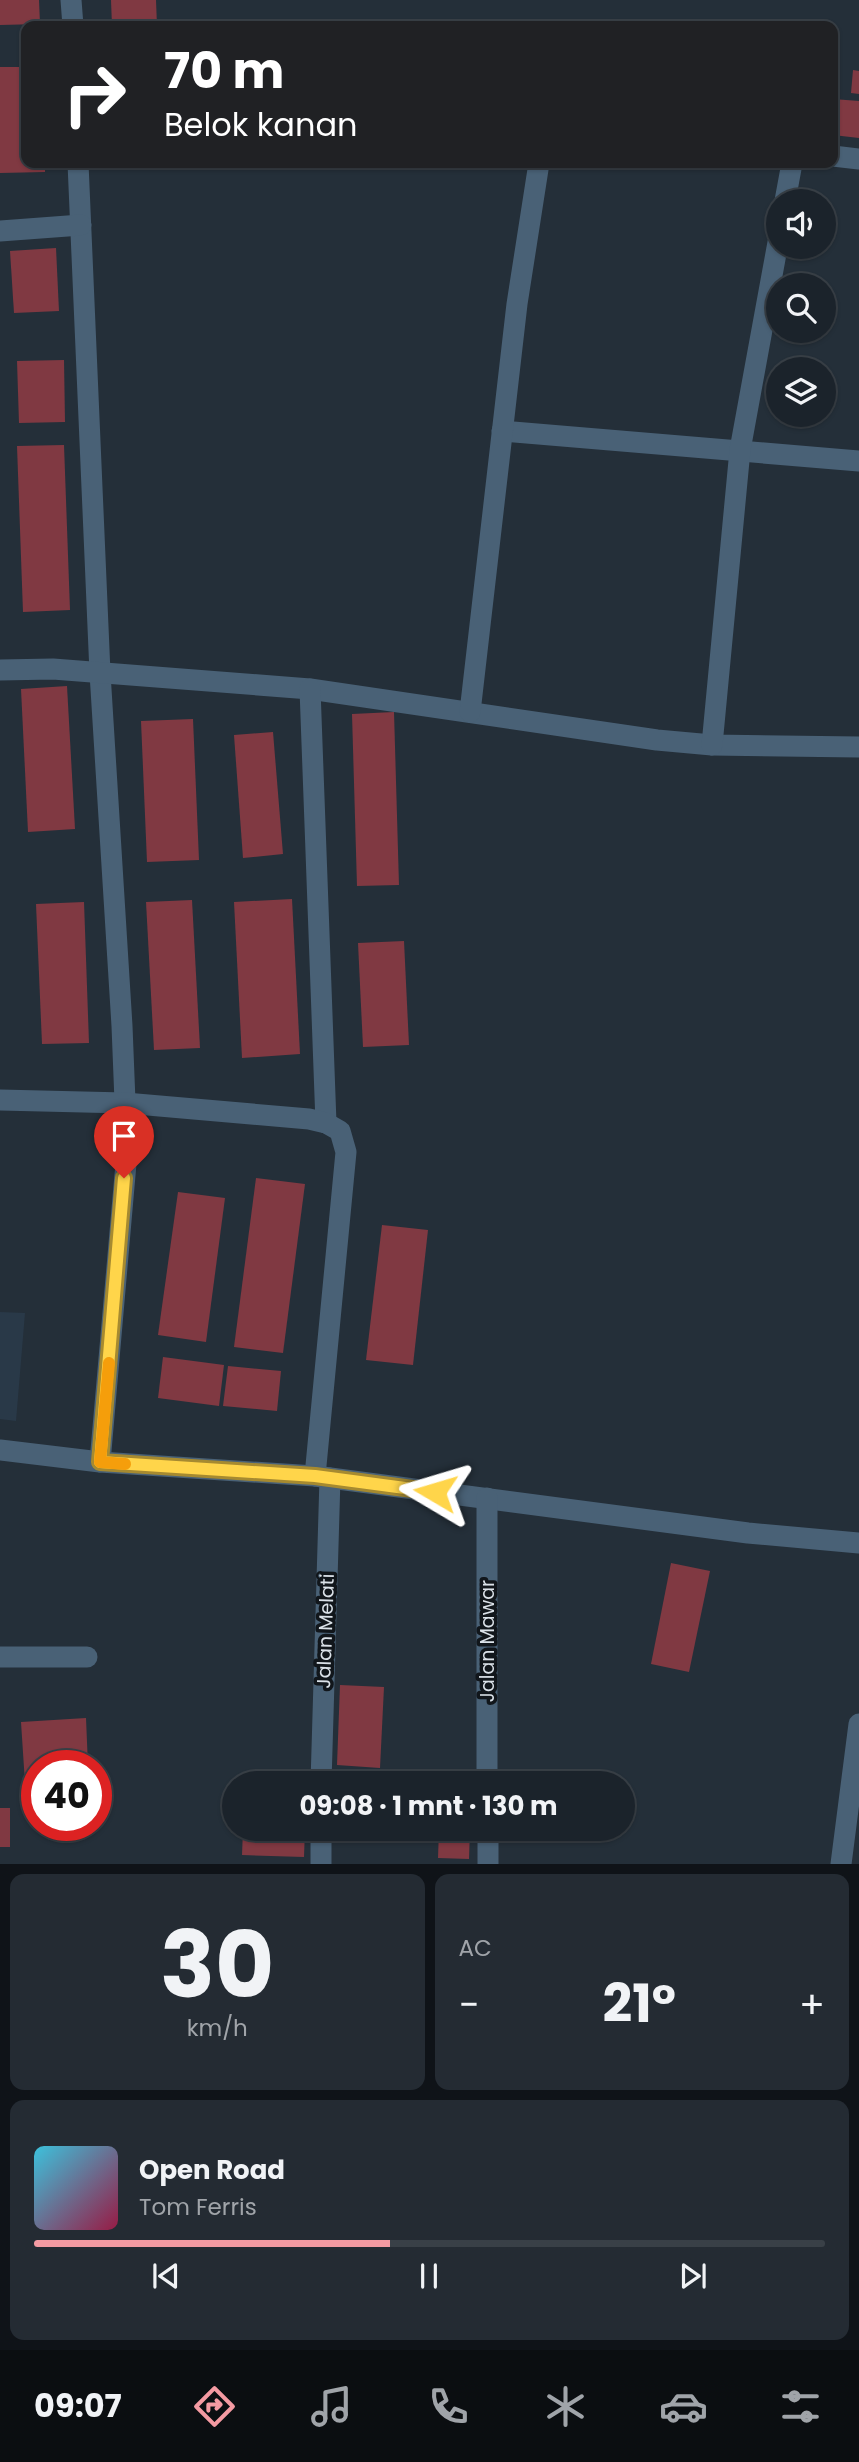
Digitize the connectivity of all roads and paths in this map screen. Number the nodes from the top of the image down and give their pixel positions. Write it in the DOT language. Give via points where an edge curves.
graph roads {
  1 [pos="71,0"];
  2 [pos="73,21"];
  3 [pos="838,157"];
  4 [pos="859,159"];
  5 [pos="78,168"];
  6 [pos="539,168"];
  7 [pos="791,168"];
  8 [pos="787,189"];
  9 [pos="80,225"];
  10 [pos="0,231"];
  11 [pos="775,259"];
  12 [pos="502,431"];
  13 [pos="740,450"];
  14 [pos="859,461"];
  15 [pos="0,670"];
  16 [pos="100,673"];
  17 [pos="310,688"];
  18 [pos="470,712"];
  19 [pos="712,745"];
  20 [pos="859,747"];
  21 [pos="0,1100"];
  22 [pos="125,1102"];
  23 [pos="326,1123"];
  24 [pos="0,1450"];
  25 [pos="100,1462"];
  26 [pos="323,1477"];
  27 [pos="487,1498"];
  28 [pos="859,1543"];
  29 [pos="0,1657"];
  30 [pos="86,1657"];
  31 [pos="859,1724"];
  32 [pos="321,1771"];
  33 [pos="488,1771"];
  34 [pos="321,1841"];
  35 [pos="488,1841"];
  36 [pos="321,1864"];
  37 [pos="488,1864"];
  38 [pos="841,1864"];
  1 -- 2 [label="street"];
  3 -- 4 [label="street"];
  5 -- 9 [label="street"];
  6 -- 12 [label="street"];
  7 -- 8 [label="street"];
  9 -- 10 [label="street"];
  9 -- 16 [label="street"];
  11 -- 13 [label="street"];
  12 -- 13 [label="street"];
  12 -- 18 [label="street"];
  13 -- 14 [label="street"];
  13 -- 19 [label="street"];
  15 -- 16 [label="street"];
  16 -- 17 [label="street"];
  16 -- 22 [label="street"];
  17 -- 18 [label="street"];
  17 -- 23 [label="street"];
  18 -- 19 [label="street"];
  19 -- 20 [label="street"];
  21 -- 22 [label="street"];
  22 -- 23 [label="street"];
  22 -- 25 [label="street" via="127,1152"];
  23 -- 26 [label="street, Jalan Melati" via="340,1131 346,1152"];
  24 -- 25 [label="street"];
  25 -- 26 [label="street"];
  26 -- 27 [label="street"];
  26 -- 32 [label="street, Jalan Melati"];
  27 -- 28 [label="street"];
  27 -- 33 [label="street, Jalan Mawar"];
  29 -- 30 [label="street"];
  31 -- 38 [label="street"];
  34 -- 36 [label="street"];
  35 -- 37 [label="street"];
}
